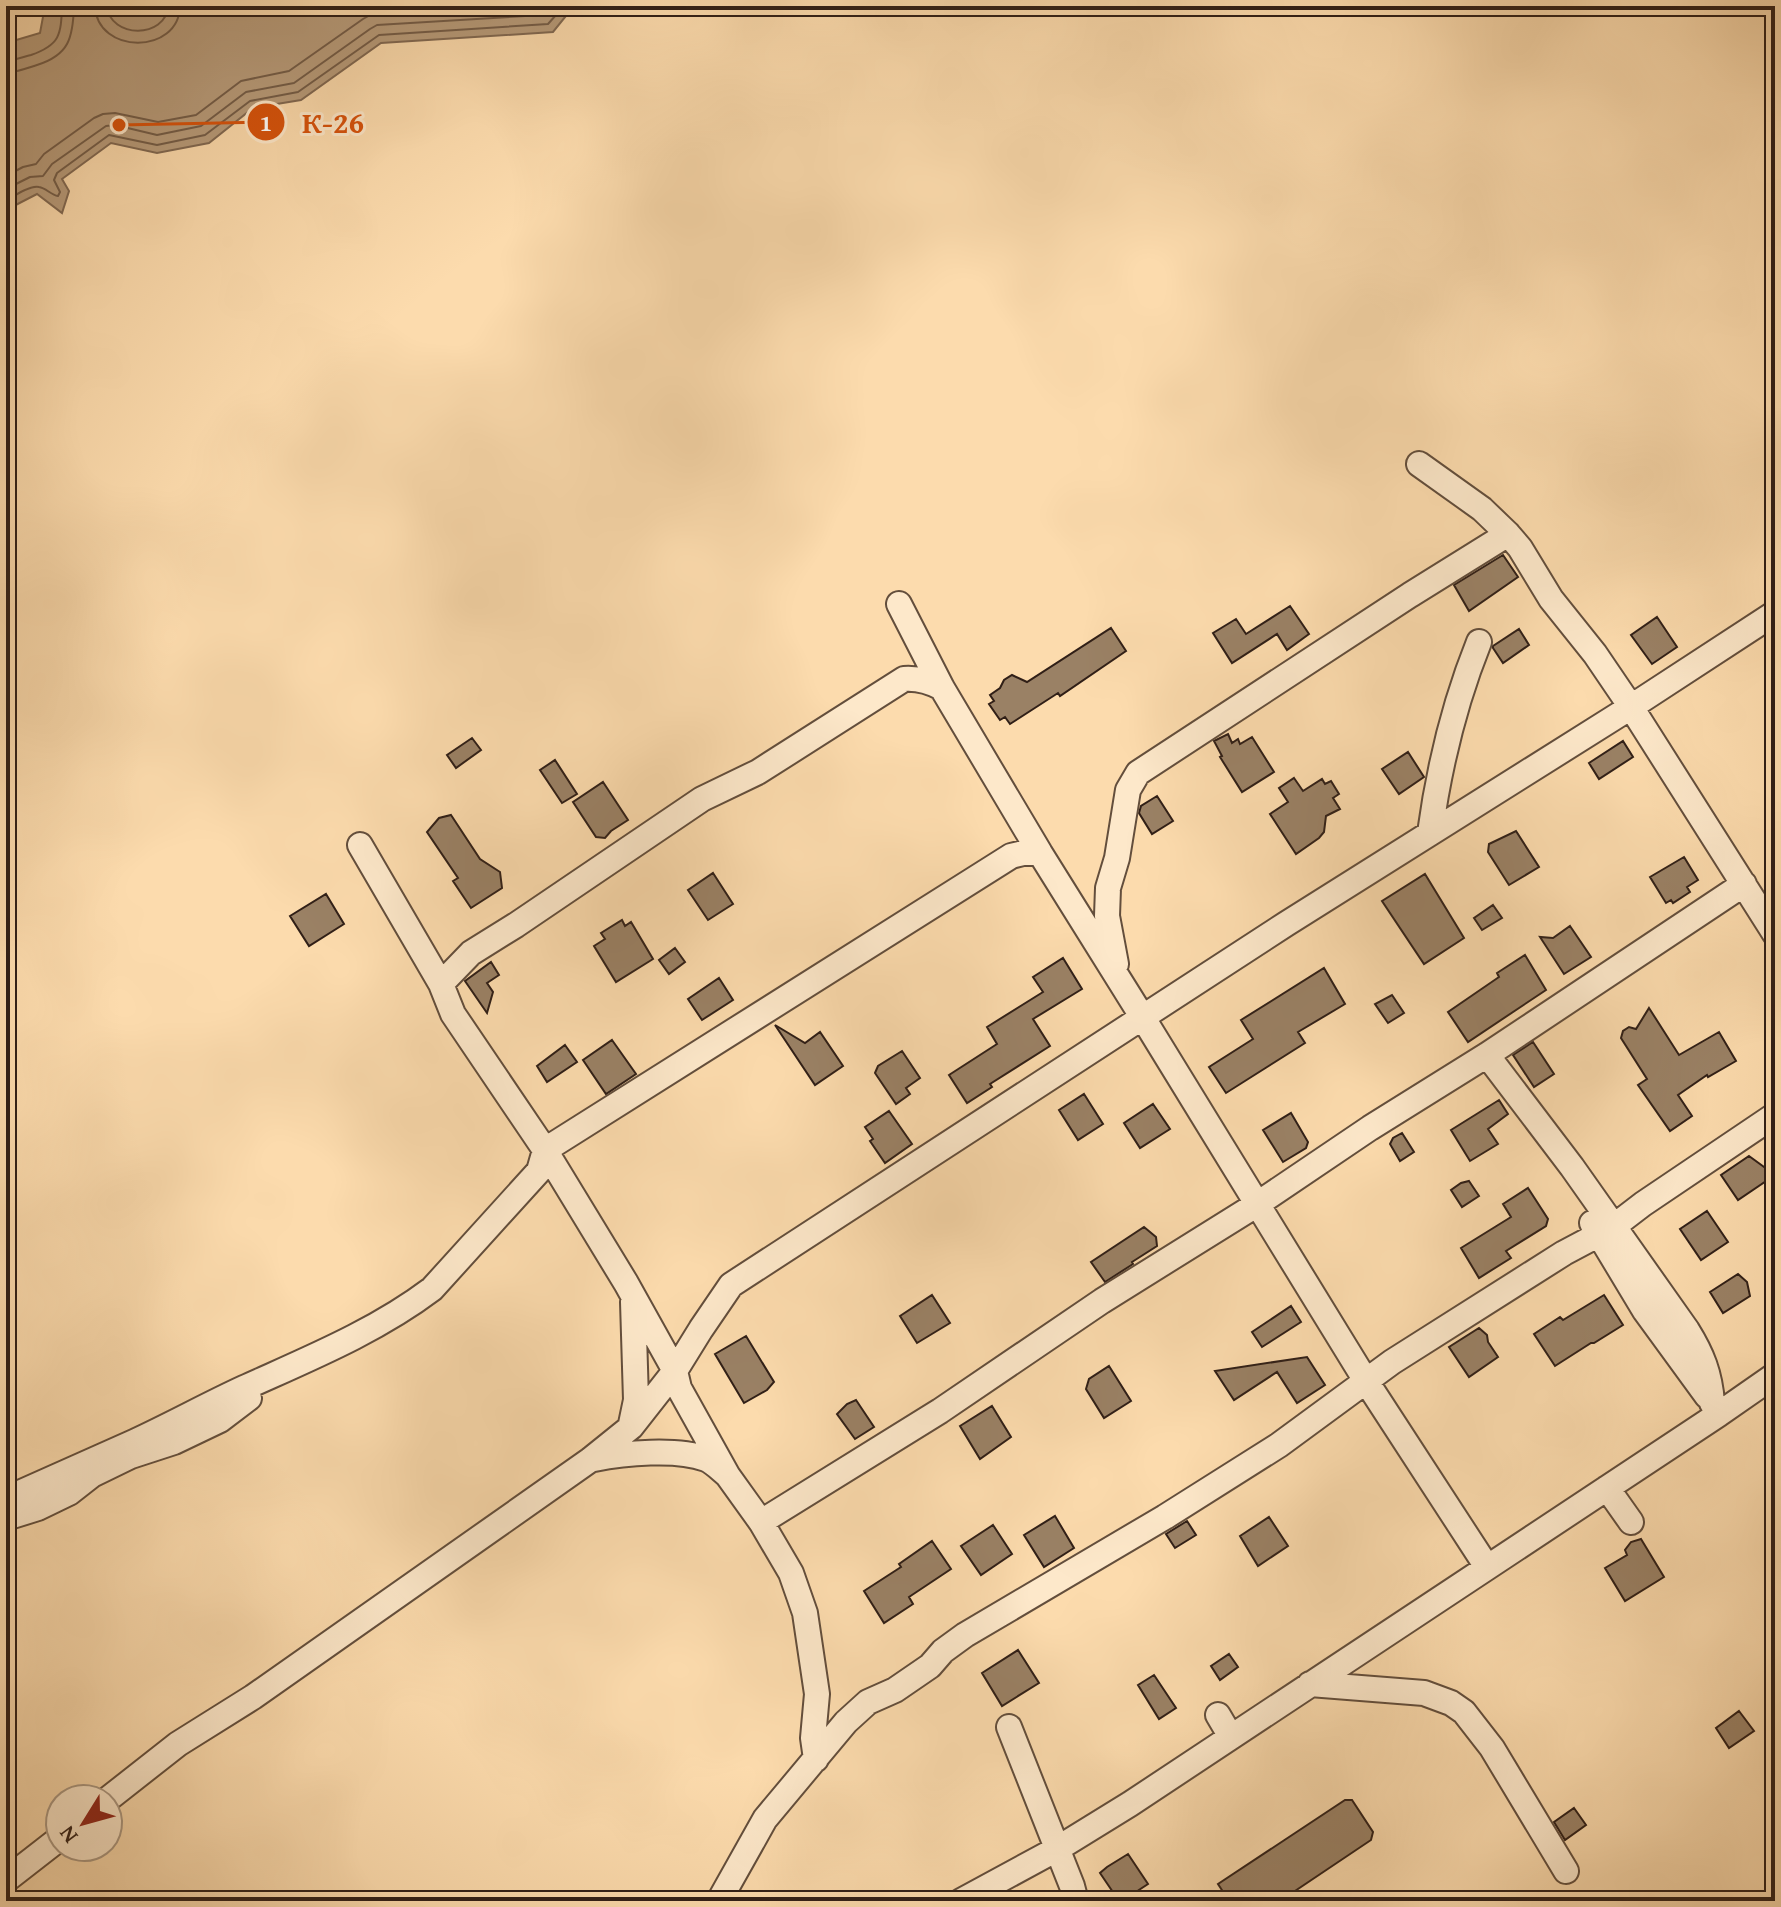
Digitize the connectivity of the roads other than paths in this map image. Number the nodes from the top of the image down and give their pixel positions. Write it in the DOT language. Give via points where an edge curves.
graph roads {
  1 [pos="1419,464"];
  2 [pos="1508,534"];
  3 [pos="899,604"];
  4 [pos="1775,613"];
  5 [pos="1479,642"];
  6 [pos="942,688"];
  7 [pos="1631,707"];
  8 [pos="1430,833"];
  9 [pos="360,845"];
  10 [pos="1040,853"];
  11 [pos="1744,884"];
  12 [pos="1775,934"];
  13 [pos="1120,981"];
  14 [pos="441,984"];
  15 [pos="1143,1018"];
  16 [pos="1487,1055"];
  17 [pos="1775,1115"];
  18 [pos="545,1150"];
  19 [pos="1256,1205"];
  20 [pos="1606,1231"];
  21 [pos="632,1295"];
  22 [pos="282,1371"];
  23 [pos="675,1371"];
  24 [pos="1775,1375"];
  25 [pos="1366,1381"];
  26 [pos="1716,1409"];
  27 [pos="631,1427"];
  28 [pos="590,1460"];
  29 [pos="728,1476"];
  30 [pos="1607,1488"];
  31 [pos="6,1499"];
  32 [pos="6,1518"];
  33 [pos="761,1522"];
  34 [pos="1631,1522"];
  35 [pos="1487,1567"];
  36 [pos="1310,1684"];
  37 [pos="1218,1715"];
  38 [pos="1009,1727"];
  39 [pos="1231,1737"];
  40 [pos="816,1759"];
  41 [pos="124,1786"];
  42 [pos="1057,1849"];
  43 [pos="44,1850"];
  44 [pos="1566,1871"];
  45 [pos="6,1880"];
  46 [pos="719,1901"];
  47 [pos="961,1901"];
  48 [pos="1076,1901"];
  1 -- 2 [label="street"];
  2 -- 7 [label="street"];
  2 -- 13 [label="street" via="1138,773 1128,790 1108,888 1107,916"];
  3 -- 6 [label="street"];
  4 -- 7 [label="street"];
  5 -- 8 [label="street" via="1446,744"];
  6 -- 10 [label="street"];
  6 -- 14 [label="street" via="904,679 758,772 702,799 471,953"];
  7 -- 8 [label="street"];
  7 -- 11 [label="street"];
  8 -- 15 [label="street"];
  9 -- 14 [label="street"];
  10 -- 13 [label="street"];
  10 -- 18 [label="street" via="1011,856"];
  11 -- 12 [label="street"];
  11 -- 16 [label="street"];
  13 -- 15 [label="street"];
  14 -- 18 [label="street" via="453,1014"];
  15 -- 19 [label="street"];
  15 -- 23 [label="street" via="731,1285"];
  16 -- 19 [label="street"];
  16 -- 20 [label="street" via="1552,1140"];
  17 -- 20 [label="street"];
  18 -- 21 [label="street"];
  18 -- 22 [label="street" via="539,1171 432,1289 370,1329"];
  19 -- 25 [label="street"];
  19 -- 33 [label="street"];
  20 -- 25 [label="street"];
  20 -- 26 [label="street" via="1703,1355"];
  21 -- 23 [label="street"];
  21 -- 27 [label="street" via="636,1400"];
  22 -- 31 [label="street"];
  22 -- 32 [label="street" via="220,1420 131,1456 69,1493"];
  23 -- 27 [label="street"];
  23 -- 29 [label="street" via="679,1388"];
  24 -- 26 [label="street"];
  25 -- 35 [label="street"];
  25 -- 40 [label="street" via="1267,1453 965,1635 920,1674 868,1702"];
  26 -- 30 [label="street"];
  27 -- 28 [label="street"];
  28 -- 29 [label="street" via="675,1453 708,1460"];
  28 -- 41 [label="street"];
  29 -- 33 [label="street"];
  30 -- 34 [label="street"];
  30 -- 35 [label="street"];
  33 -- 40 [label="street" via="791,1573 805,1613 817,1694"];
  35 -- 36 [label="street"];
  36 -- 39 [label="street"];
  36 -- 44 [label="street" via="1424,1693 1464,1712 1492,1748"];
  37 -- 39 [label="street"];
  38 -- 42 [label="street"];
  39 -- 42 [label="street"];
  40 -- 46 [label="street" via="765,1819"];
  42 -- 47 [label="street"];
  42 -- 48 [label="street"];
  43 -- 45 [label="street"];
}
